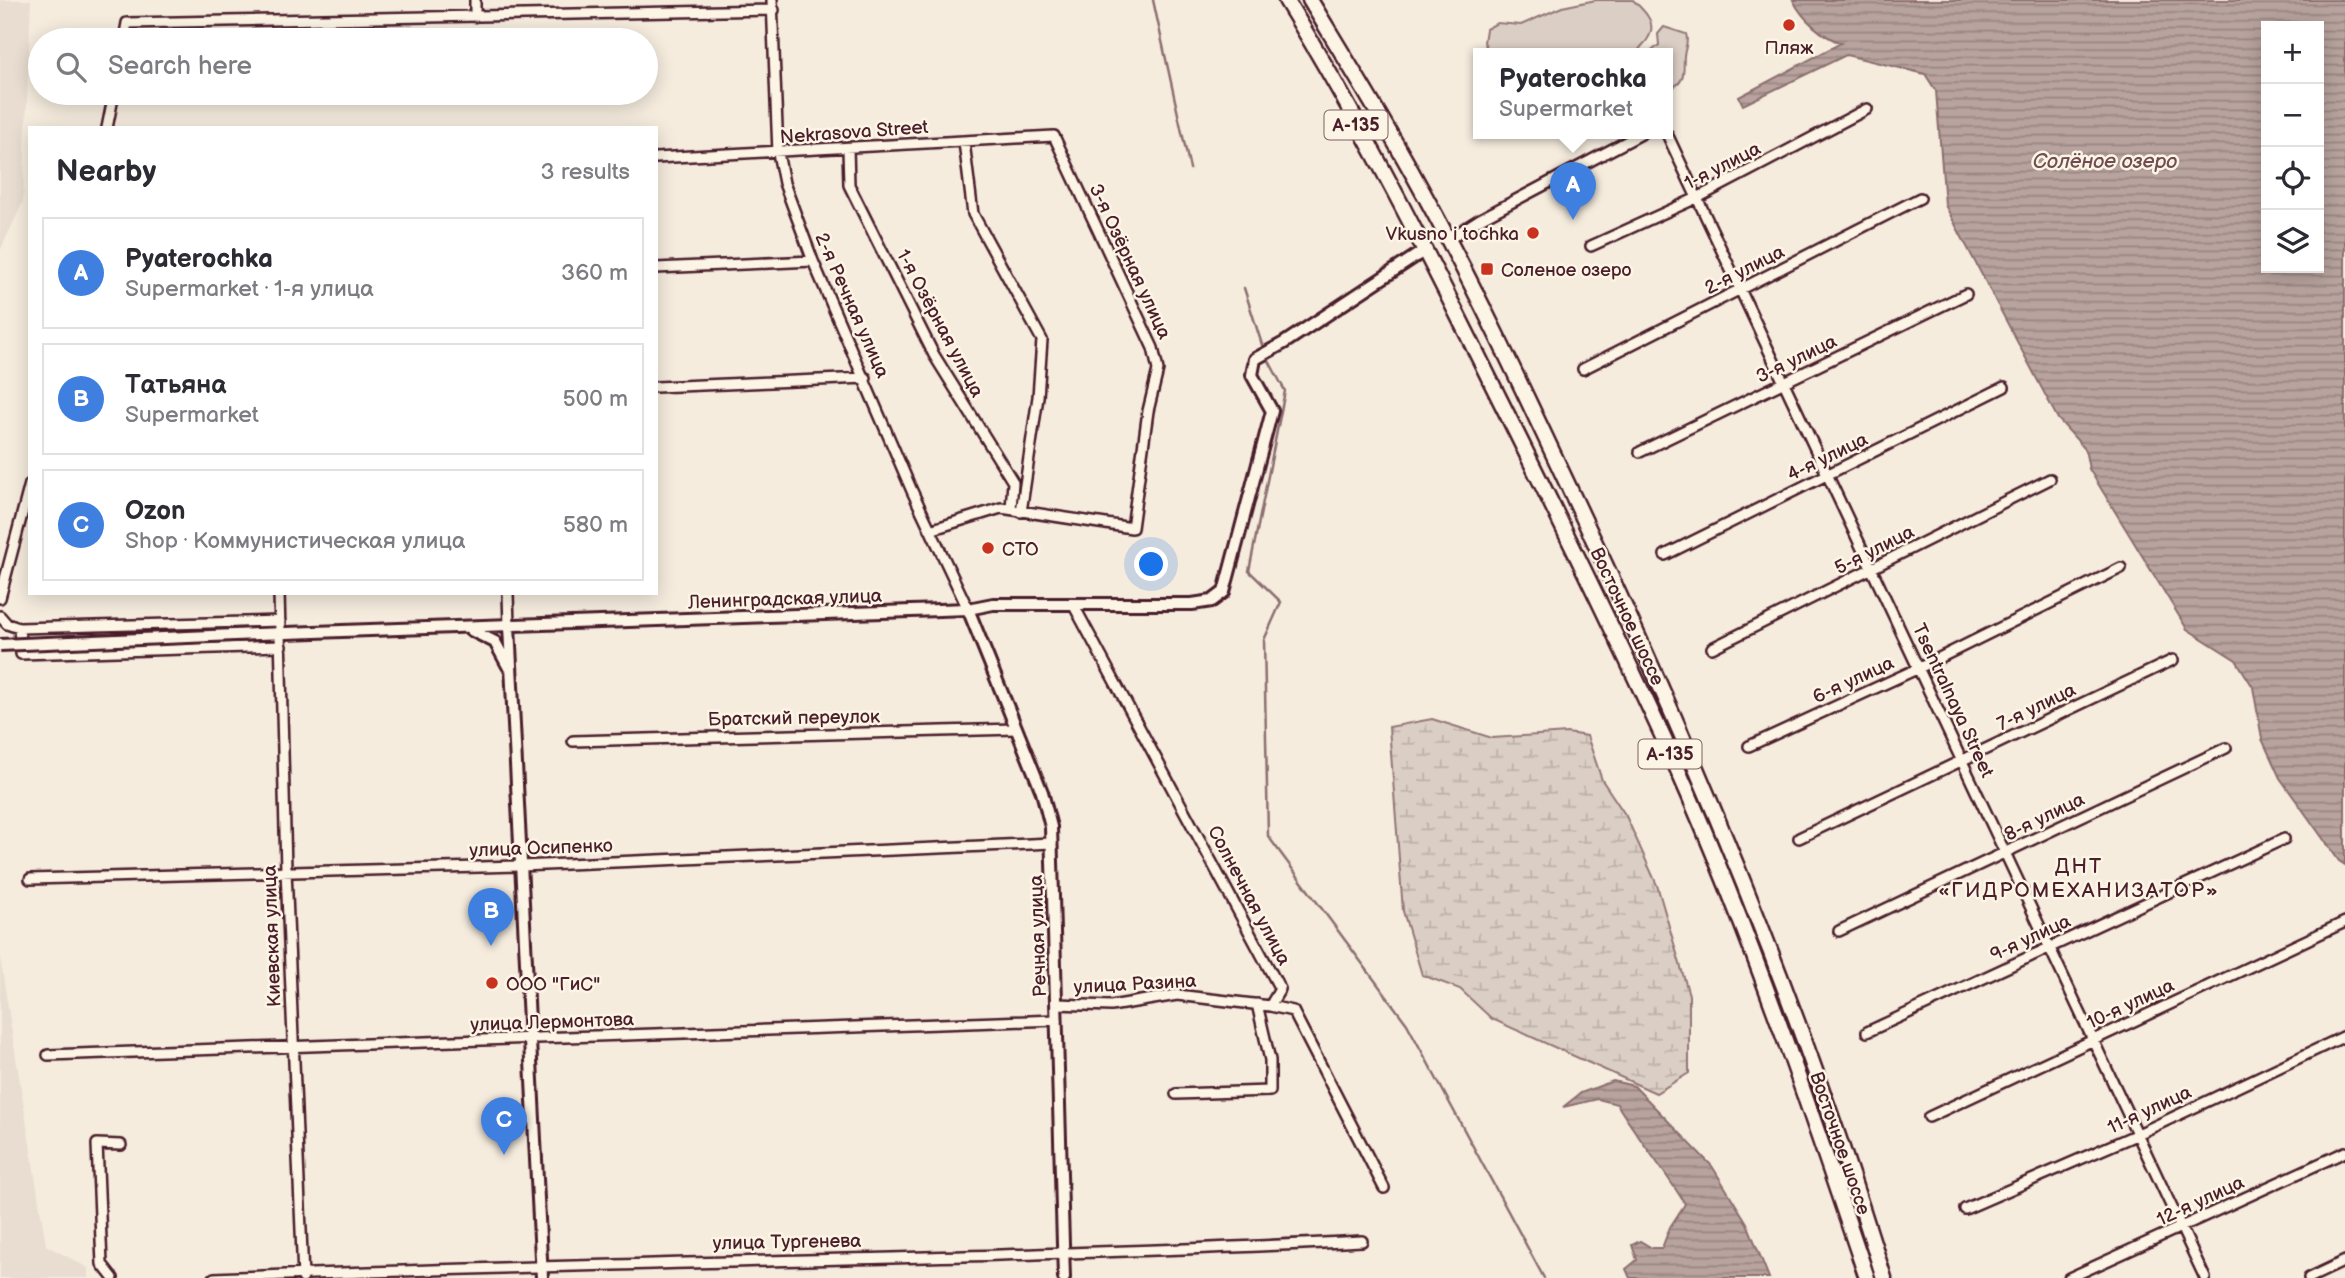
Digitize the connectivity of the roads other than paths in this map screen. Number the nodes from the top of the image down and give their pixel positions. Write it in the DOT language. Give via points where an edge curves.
graph roads {
  1 [pos="475,0"];
  2 [pos="772,0"];
  3 [pos="1286,0"];
  4 [pos="1310,0"];
  5 [pos="774,10"];
  6 [pos="475,17"];
  7 [pos="126,28"];
  8 [pos="112,105"];
  9 [pos="1867,109"];
  10 [pos="107,126"];
  11 [pos="1054,136"];
  12 [pos="1632,139"];
  13 [pos="1671,139"];
  14 [pos="964,142"];
  15 [pos="848,148"];
  16 [pos="778,153"];
  17 [pos="658,158"];
  18 [pos="1699,197"];
  19 [pos="1920,198"];
  20 [pos="1447,240"];
  21 [pos="1591,246"];
  22 [pos="1425,250"];
  23 [pos="813,261"];
  24 [pos="658,268"];
  25 [pos="1742,290"];
  26 [pos="1966,294"];
  27 [pos="1583,369"];
  28 [pos="866,378"];
  29 [pos="1786,383"];
  30 [pos="658,387"];
  31 [pos="2004,387"];
  32 [pos="1640,452"];
  33 [pos="1829,475"];
  34 [pos="2050,479"];
  35 [pos="28,492"];
  36 [pos="1556,509"];
  37 [pos="1016,510"];
  38 [pos="930,530"];
  39 [pos="1593,540"];
  40 [pos="1665,555"];
  41 [pos="2121,568"];
  42 [pos="1873,569"];
  43 [pos="279,595"];
  44 [pos="508,595"];
  45 [pos="0,598"];
  46 [pos="1073,604"];
  47 [pos="968,609"];
  48 [pos="0,616"];
  49 [pos="280,621"];
  50 [pos="509,626"];
  51 [pos="19,628"];
  52 [pos="462,628"];
  53 [pos="281,633"];
  54 [pos="0,645"];
  55 [pos="281,646"];
  56 [pos="1712,648"];
  57 [pos="2173,660"];
  58 [pos="1920,668"];
  59 [pos="511,675"];
  60 [pos="1016,729"];
  61 [pos="573,741"];
  62 [pos="1749,746"];
  63 [pos="2226,748"];
  64 [pos="1963,760"];
  65 [pos="1799,838"];
  66 [pos="2284,839"];
  67 [pos="1052,843"];
  68 [pos="2006,853"];
  69 [pos="521,866"];
  70 [pos="286,870"];
  71 [pos="30,879"];
  72 [pos="2345,922"];
  73 [pos="1839,931"];
  74 [pos="2050,947"];
  75 [pos="1057,1004"];
  76 [pos="1257,1004"];
  77 [pos="1270,1006"];
  78 [pos="1057,1020"];
  79 [pos="1867,1031"];
  80 [pos="2345,1036"];
  81 [pos="2094,1039"];
  82 [pos="530,1040"];
  83 [pos="293,1047"];
  84 [pos="48,1055"];
  85 [pos="1176,1094"];
  86 [pos="1929,1116"];
  87 [pos="2138,1134"];
  88 [pos="121,1144"];
  89 [pos="2345,1152"];
  90 [pos="1384,1188"];
  91 [pos="1965,1209"];
  92 [pos="2182,1228"];
  93 [pos="1362,1241"];
  94 [pos="1063,1252"];
  95 [pos="2345,1261"];
  96 [pos="541,1265"];
  97 [pos="303,1276"];
  98 [pos="113,1278"];
  99 [pos="214,1278"];
  100 [pos="542,1278"];
  101 [pos="1064,1278"];
  102 [pos="1867,1278"];
  103 [pos="1884,1278"];
  104 [pos="2069,1278"];
  105 [pos="2205,1278"];
  106 [pos="2309,1278"];
  1 -- 6 [label="street"];
  2 -- 5 [label="street, 2-я Речная улица"];
  3 -- 22 [label="highway, Восточное шоссе / А-135"];
  4 -- 20 [label="highway, Восточное шоссе / А-135"];
  5 -- 6 [label="street"];
  5 -- 16 [label="street, 2-я Речная улица"];
  6 -- 7 [label="street" via="127,23"];
  8 -- 10 [label="street"];
  9 -- 18 [label="street, 1-я улица"];
  11 -- 14 [label="street, Nekrasova Street"];
  11 -- 37 [label="street, 3-я Озёрная улица" via="1153,348 1158,370 1132,528"];
  12 -- 20 [label="street"];
  13 -- 18 [label="street, Tsentralnaya Street"];
  14 -- 15 [label="street, Nekrasova Street"];
  14 -- 37 [label="street" via="973,215 1042,340 1038,397"];
  15 -- 16 [label="street, Nekrasova Street"];
  15 -- 37 [label="street, 1-я Озёрная улица" via="849,185 934,355 1013,482"];
  16 -- 17 [label="street, Nekrasova Street"];
  16 -- 23 [label="street, 2-я Речная улица" via="783,183"];
  18 -- 21 [label="street, 1-я улица"];
  18 -- 25 [label="street, Tsentralnaya Street"];
  19 -- 25 [label="street, 2-я улица"];
  20 -- 39 [label="highway, Восточное шоссе / А-135"];
  22 -- 36 [label="highway, Восточное шоссе / А-135"];
  22 -- 46 [label="street, Ленинградская улица" via="1255,359 1251,370 1272,411 1224,592 1212,601 1192,604"];
  23 -- 24 [label="street"];
  23 -- 28 [label="street, 2-я Речная улица"];
  25 -- 27 [label="street, 2-я улица"];
  25 -- 29 [label="street, Tsentralnaya Street"];
  26 -- 29 [label="street, 3-я улица"];
  28 -- 30 [label="street"];
  28 -- 38 [label="street, 2-я Речная улица"];
  29 -- 32 [label="street, 3-я улица"];
  29 -- 33 [label="street, Tsentralnaya Street"];
  31 -- 33 [label="street, 4-я улица"];
  33 -- 40 [label="street, 4-я улица"];
  33 -- 42 [label="street, Tsentralnaya Street"];
  34 -- 42 [label="street, 5-я улица"];
  35 -- 45 [label="street"];
  36 -- 39 [label="highway" via="1591,571 1602,578 1604,568"];
  36 -- 102 [label="highway, Восточное шоссе / А-135" via="1678,771 1743,928"];
  37 -- 38 [label="street" via="1001,508"];
  38 -- 47 [label="street, 2-я Речная улица"];
  39 -- 103 [label="highway, Восточное шоссе / А-135" via="1669,700 1741,877"];
  41 -- 58 [label="street, 6-я улица"];
  42 -- 56 [label="street, 5-я улица"];
  42 -- 58 [label="street, Tsentralnaya Street"];
  43 -- 49 [label="street, Киевская улица"];
  44 -- 50 [label="street"];
  46 -- 47 [label="street, Ленинградская улица" via="993,604"];
  46 -- 77 [label="street, Солнечная улица" via="1280,989"];
  47 -- 50 [label="street, Ленинградская улица"];
  47 -- 60 [label="street, Речная улица"];
  48 -- 51 [label="street"];
  49 -- 51 [label="street"];
  49 -- 53 [label="street, Киевская улица"];
  50 -- 52 [label="street, Ленинградская улица"];
  50 -- 59 [label="street"];
  51 -- 55 [label="street" via="21,654"];
  52 -- 53 [label="street, Ленинградская улица"];
  52 -- 59 [label="street" via="495,642"];
  53 -- 54 [label="street, Ленинградская улица, bridge"];
  53 -- 55 [label="street, Киевская улица"];
  55 -- 70 [label="street, Киевская улица"];
  57 -- 64 [label="street, 7-я улица"];
  58 -- 62 [label="street, 6-я улица"];
  58 -- 64 [label="street, Tsentralnaya Street"];
  59 -- 69 [label="street"];
  60 -- 61 [label="street, Братский переулок"];
  60 -- 67 [label="street, Речная улица" via="1048,811"];
  63 -- 68 [label="street, 8-я улица"];
  64 -- 65 [label="street, 7-я улица"];
  64 -- 68 [label="street, Tsentralnaya Street"];
  66 -- 74 [label="street, 9-я улица"];
  67 -- 69 [label="street, улица Осипенко"];
  67 -- 75 [label="street, Речная улица"];
  68 -- 73 [label="street, 8-я улица"];
  68 -- 74 [label="street, Tsentralnaya Street"];
  69 -- 70 [label="street, улица Осипенко"];
  69 -- 82 [label="street"];
  70 -- 71 [label="street, улица Осипенко"];
  70 -- 83 [label="street, Киевская улица"];
  72 -- 81 [label="street, 10-я улица"];
  74 -- 79 [label="street, 9-я улица"];
  74 -- 81 [label="street, Tsentralnaya Street"];
  75 -- 76 [label="street, улица Разина" via="1111,1006 1177,995"];
  75 -- 78 [label="street, Речная улица"];
  76 -- 77 [label="street, улица Разина"];
  76 -- 85 [label="street" via="1270,1060 1270,1091"];
  77 -- 90 [label="street" via="1293,1011"];
  78 -- 82 [label="street, улица Лермонтова"];
  78 -- 94 [label="street, Речная улица"];
  80 -- 87 [label="street, 11-я улица"];
  81 -- 86 [label="street, 10-я улица"];
  81 -- 87 [label="street, Tsentralnaya Street"];
  82 -- 83 [label="street, улица Лермонтова"];
  82 -- 96 [label="street"];
  83 -- 84 [label="street, улица Лермонтова"];
  83 -- 97 [label="street, Киевская улица"];
  87 -- 91 [label="street, 11-я улица"];
  87 -- 92 [label="street, Tsentralnaya Street"];
  88 -- 98 [label="street" via="97,1144 102,1264"];
  89 -- 92 [label="street, 12-я улица"];
  92 -- 104 [label="street, 12-я улица"];
  92 -- 105 [label="street, Tsentralnaya Street"];
  93 -- 94 [label="street, улица Тургенева"];
  94 -- 96 [label="street, улица Тургенева"];
  94 -- 101 [label="street, Речная улица"];
  95 -- 106 [label="street"];
  96 -- 97 [label="street, улица Тургенева"];
  96 -- 100 [label="street"];
  97 -- 99 [label="street, улица Тургенева"];
}
